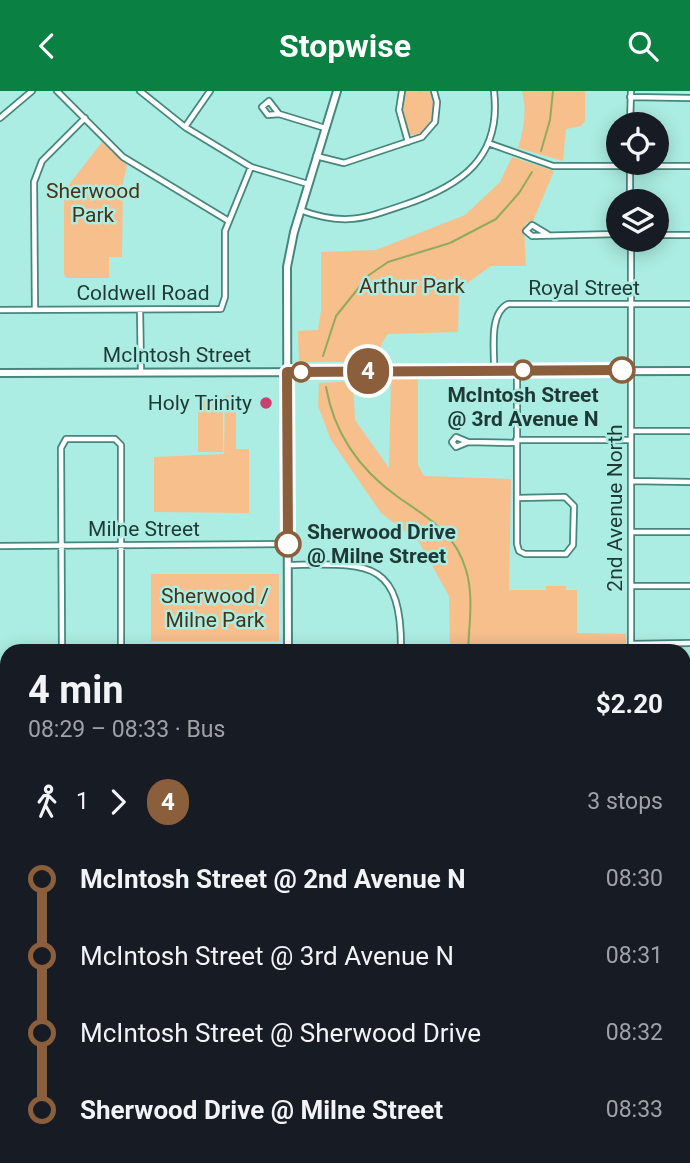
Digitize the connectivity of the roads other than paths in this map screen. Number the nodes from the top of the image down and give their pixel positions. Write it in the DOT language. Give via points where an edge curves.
graph roads {
  1 [pos="32,91"];
  2 [pos="57,91"];
  3 [pos="141,91"];
  4 [pos="210,91"];
  5 [pos="337,91"];
  6 [pos="402,91"];
  7 [pos="433,91"];
  8 [pos="494,91"];
  9 [pos="631,94"];
  10 [pos="690,98"];
  11 [pos="630,112"];
  12 [pos="279,114"];
  13 [pos="0,118"];
  14 [pos="85,118"];
  15 [pos="185,127"];
  16 [pos="325,128"];
  17 [pos="408,142"];
  18 [pos="488,143"];
  19 [pos="316,156"];
  20 [pos="606,165"];
  21 [pos="669,165"];
  22 [pos="690,166"];
  23 [pos="251,167"];
  24 [pos="308,184"];
  25 [pos="300,210"];
  26 [pos="228,220"];
  27 [pos="547,234"];
  28 [pos="606,235"];
  29 [pos="669,235"];
  30 [pos="690,235"];
  31 [pos="631,252"];
  32 [pos="631,304"];
  33 [pos="690,304"];
  34 [pos="34,309"];
  35 [pos="0,310"];
  36 [pos="140,310"];
  37 [pos="494,370"];
  38 [pos="517,370"];
  39 [pos="631,370"];
  40 [pos="690,371"];
  41 [pos="141,372"];
  42 [pos="287,372"];
  43 [pos="0,373"];
  44 [pos="631,431"];
  45 [pos="690,431"];
  46 [pos="631,440"];
  47 [pos="468,442"];
  48 [pos="516,442"];
  49 [pos="631,481"];
  50 [pos="690,482"];
  51 [pos="517,498"];
  52 [pos="631,532"];
  53 [pos="690,532"];
  54 [pos="288,544"];
  55 [pos="62,545"];
  56 [pos="121,545"];
  57 [pos="0,546"];
  58 [pos="288,565"];
  59 [pos="631,586"];
  60 [pos="690,586"];
  61 [pos="690,643"];
  62 [pos="62,644"];
  63 [pos="121,644"];
  64 [pos="288,644"];
  65 [pos="400,644"];
  66 [pos="631,644"];
  67 [pos="0,713"];
  68 [pos="0,730"];
  69 [pos="0,767"];
  70 [pos="0,849"];
  71 [pos="0,899"];
  1 -- 13 [label="street"];
  2 -- 14 [label="street"];
  3 -- 15 [label="street"];
  4 -- 15 [label="street"];
  5 -- 16 [label="street"];
  6 -- 17 [label="street" via="399,110"];
  7 -- 17 [label="street" via="435,122 422,137"];
  8 -- 18 [label="street" via="494,125"];
  9 -- 10 [label="street"];
  9 -- 11 [label="street"];
  12 -- 16 [label="street"];
  14 -- 26 [label="street" via="131,162"];
  14 -- 34 [label="street" via="42,161 34,182"];
  15 -- 23 [label="street"];
  16 -- 19 [label="street"];
  17 -- 19 [label="street" via="344,163"];
  18 -- 20 [label="street" via="552,166"];
  18 -- 25 [label="street" via="469,173 436,195 362,219 325,219"];
  19 -- 24 [label="street"];
  21 -- 22 [label="street"];
  23 -- 24 [label="street"];
  23 -- 26 [label="street, Coldwell Road"];
  24 -- 25 [label="street"];
  25 -- 42 [label="street" via="287,267"];
  26 -- 36 [label="street, Coldwell Road" via="221,309"];
  27 -- 28 [label="street"];
  29 -- 30 [label="street"];
  31 -- 32 [label="street, 2nd Avenue North"];
  32 -- 33 [label="street, Royal Street"];
  32 -- 37 [label="street, Royal Street" via="508,304 496,318"];
  32 -- 39 [label="street, 2nd Avenue North"];
  34 -- 35 [label="street, Coldwell Road"];
  34 -- 36 [label="street, Coldwell Road"];
  36 -- 41 [label="street"];
  37 -- 38 [label="street, McIntosh Street"];
  37 -- 42 [label="street, McIntosh Street"];
  38 -- 39 [label="street, McIntosh Street"];
  38 -- 48 [label="street"];
  39 -- 40 [label="street, McIntosh Street"];
  39 -- 44 [label="street, 2nd Avenue North"];
  41 -- 42 [label="street, McIntosh Street"];
  41 -- 43 [label="street, McIntosh Street"];
  42 -- 54 [label="street"];
  44 -- 45 [label="street"];
  44 -- 46 [label="street, 2nd Avenue North"];
  46 -- 48 [label="street"];
  46 -- 49 [label="street, 2nd Avenue North"];
  47 -- 48 [label="street"];
  48 -- 51 [label="street"];
  49 -- 50 [label="street"];
  49 -- 52 [label="street, 2nd Avenue North"];
  51 -- 51 [label="street" via="565,498 574,506 573,545 566,554 519,551"];
  52 -- 53 [label="street"];
  52 -- 59 [label="street, 2nd Avenue North"];
  54 -- 56 [label="street, Milne Street"];
  54 -- 58 [label="street"];
  55 -- 56 [label="street, Milne Street"];
  55 -- 56 [label="street" via="61,448 66,439 115,439 121,445"];
  55 -- 57 [label="street, Milne Street"];
  55 -- 62 [label="street"];
  56 -- 63 [label="street"];
  58 -- 64 [label="street"];
  58 -- 65 [label="street" via="351,564 378,574 397,600"];
  59 -- 60 [label="street"];
  59 -- 66 [label="street, 2nd Avenue North"];
  61 -- 66 [label="street"];
  67 -- 68 [label="street"];
  68 -- 69 [label="street"];
  70 -- 71 [label="street"];
}
